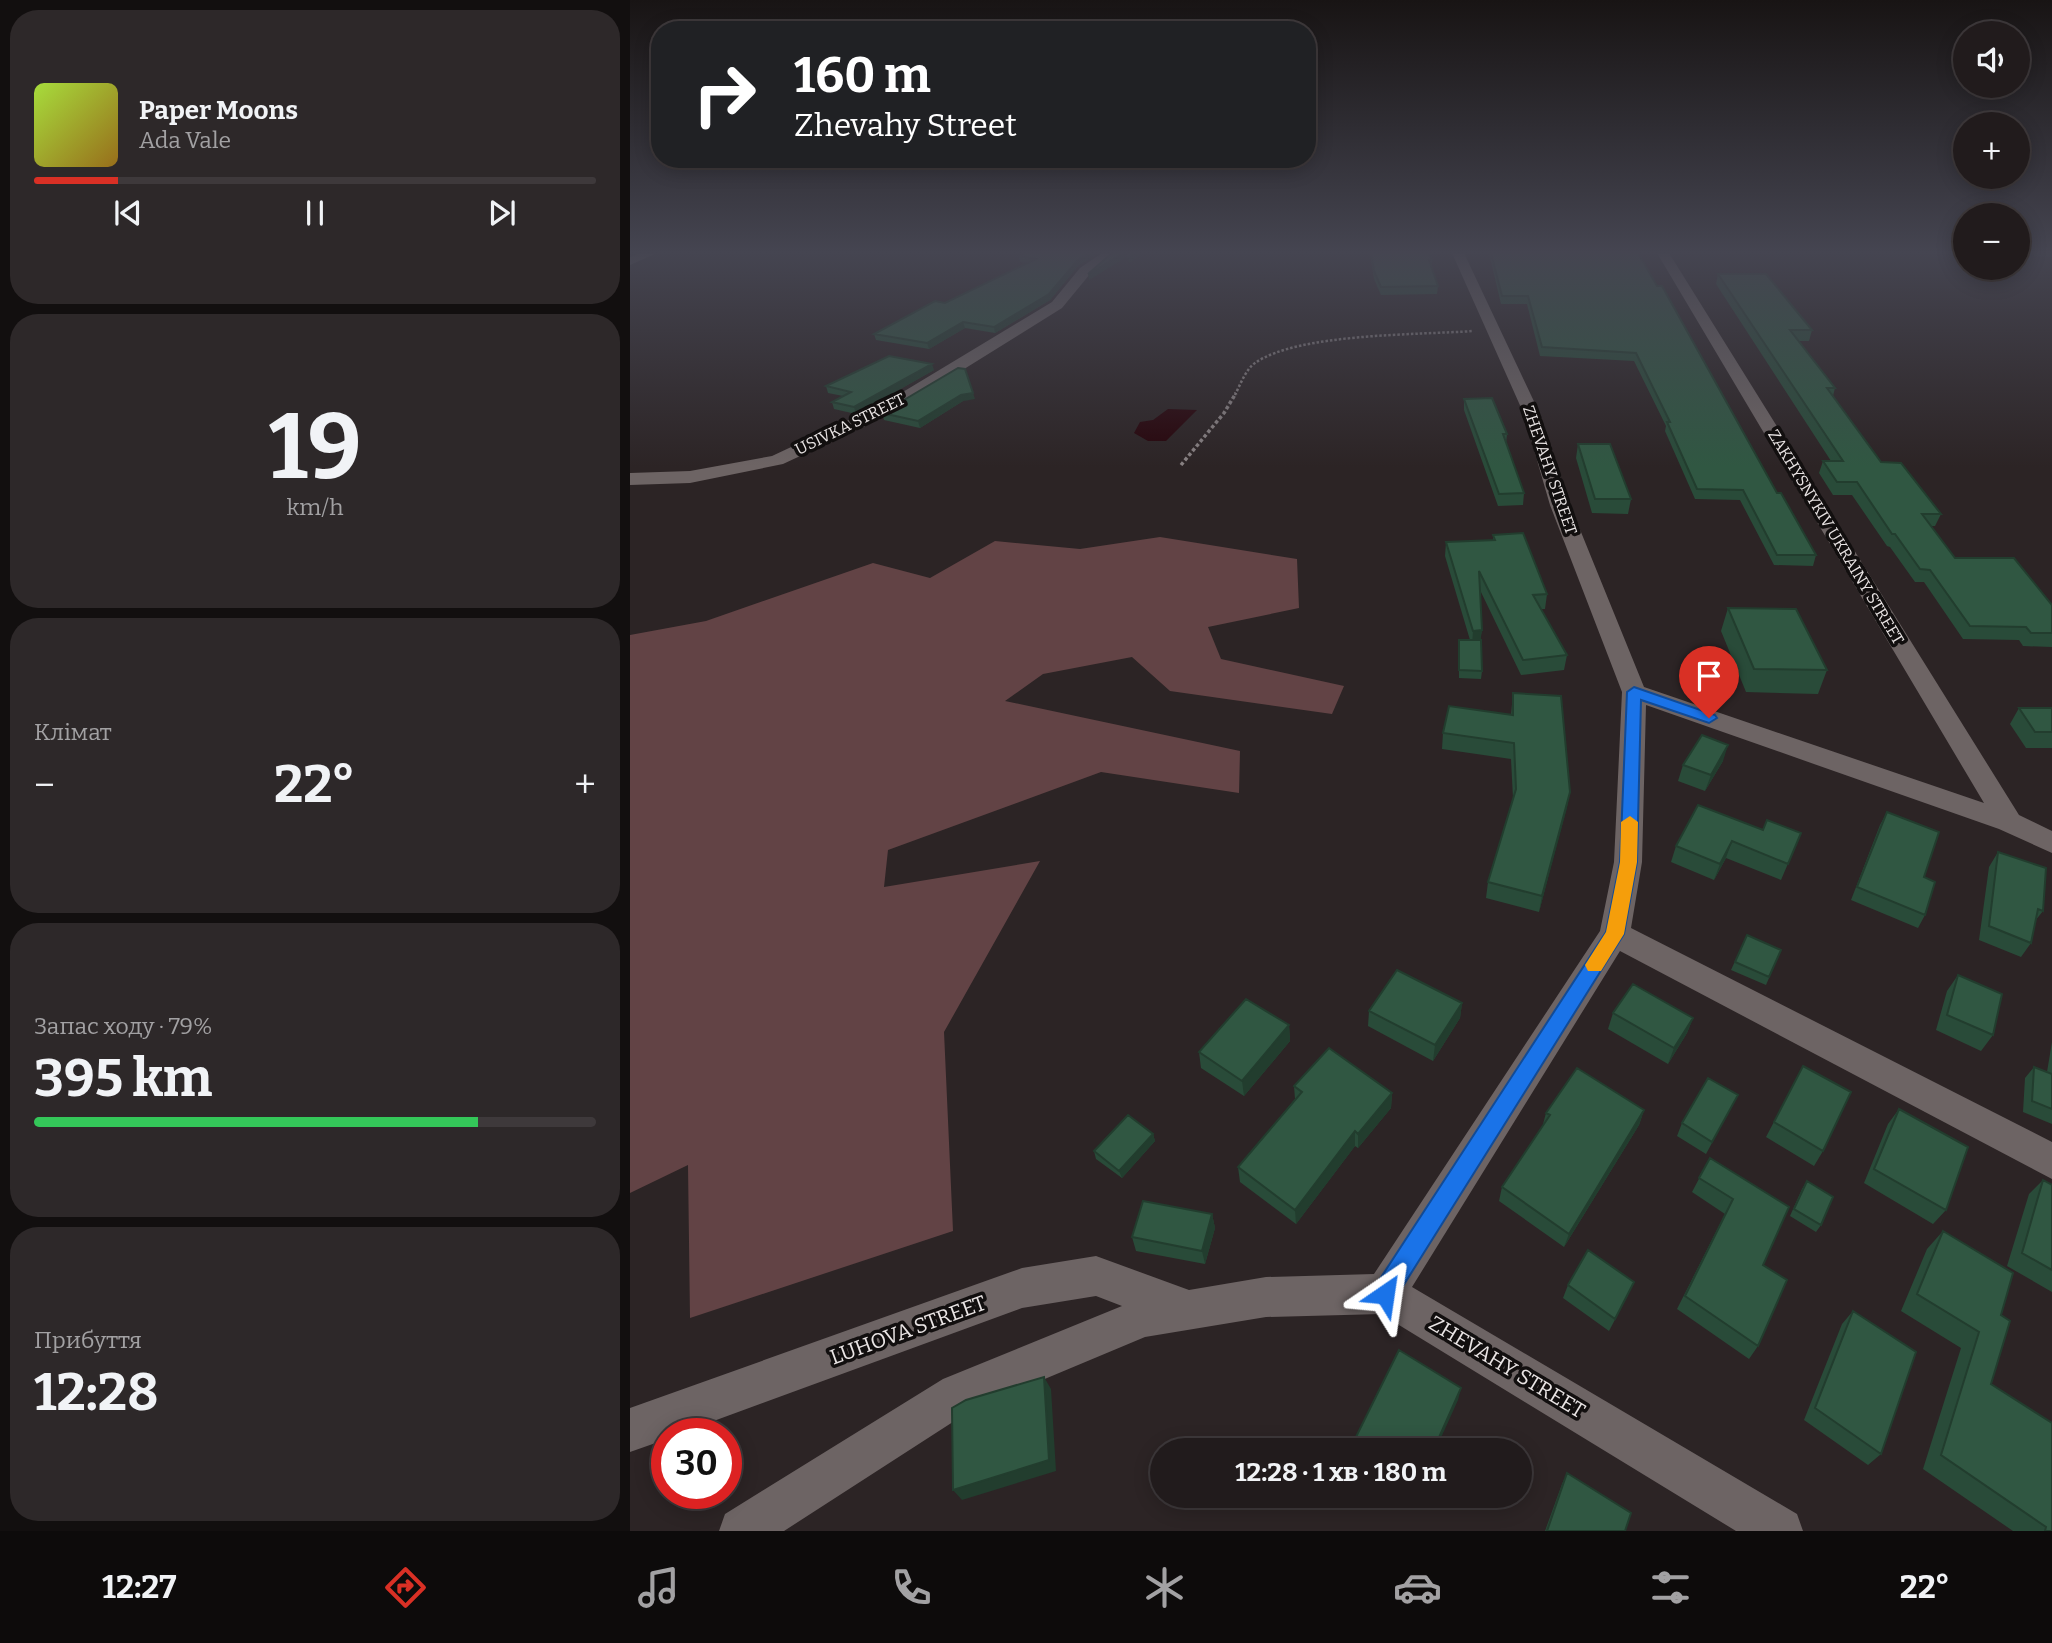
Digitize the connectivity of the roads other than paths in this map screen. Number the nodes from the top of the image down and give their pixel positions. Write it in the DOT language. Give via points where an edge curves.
graph roads {
  1 [pos="1025,324"];
  2 [pos="1491,324"];
  3 [pos="1707,324"];
  4 [pos="630,479"];
  5 [pos="1634,692"];
  6 [pos="2009,821"];
  7 [pos="2052,842"];
  8 [pos="1615,934"];
  9 [pos="2052,1161"];
  10 [pos="1385,1294"];
  11 [pos="1189,1310"];
  12 [pos="630,1430"];
  13 [pos="742,1531"];
  14 [pos="1780,1531"];
  1 -- 4 [label="street, USIVKA STREET" via="889,408 778,460 690,477"];
  2 -- 5 [label="street, ZHEVAHY STREET" via="1531,412 1560,505"];
  3 -- 6 [label="street, ZAKHYSNYKIV UKRAINY STREET"];
  5 -- 6 [label="street"];
  5 -- 8 [label="street, ZHEVAHY STREET" via="1628,862"];
  6 -- 7 [label="street"];
  8 -- 9 [label="street"];
  8 -- 10 [label="street, ZHEVAHY STREET"];
  10 -- 11 [label="street, LUHOVA STREET" via="1266,1297"];
  10 -- 14 [label="street, ZHEVAHY STREET"];
  11 -- 12 [label="street, LUHOVA STREET" via="1096,1276 1022,1288"];
  11 -- 13 [label="street, LUHOVA STREET" via="1145,1317 958,1394"];
}
